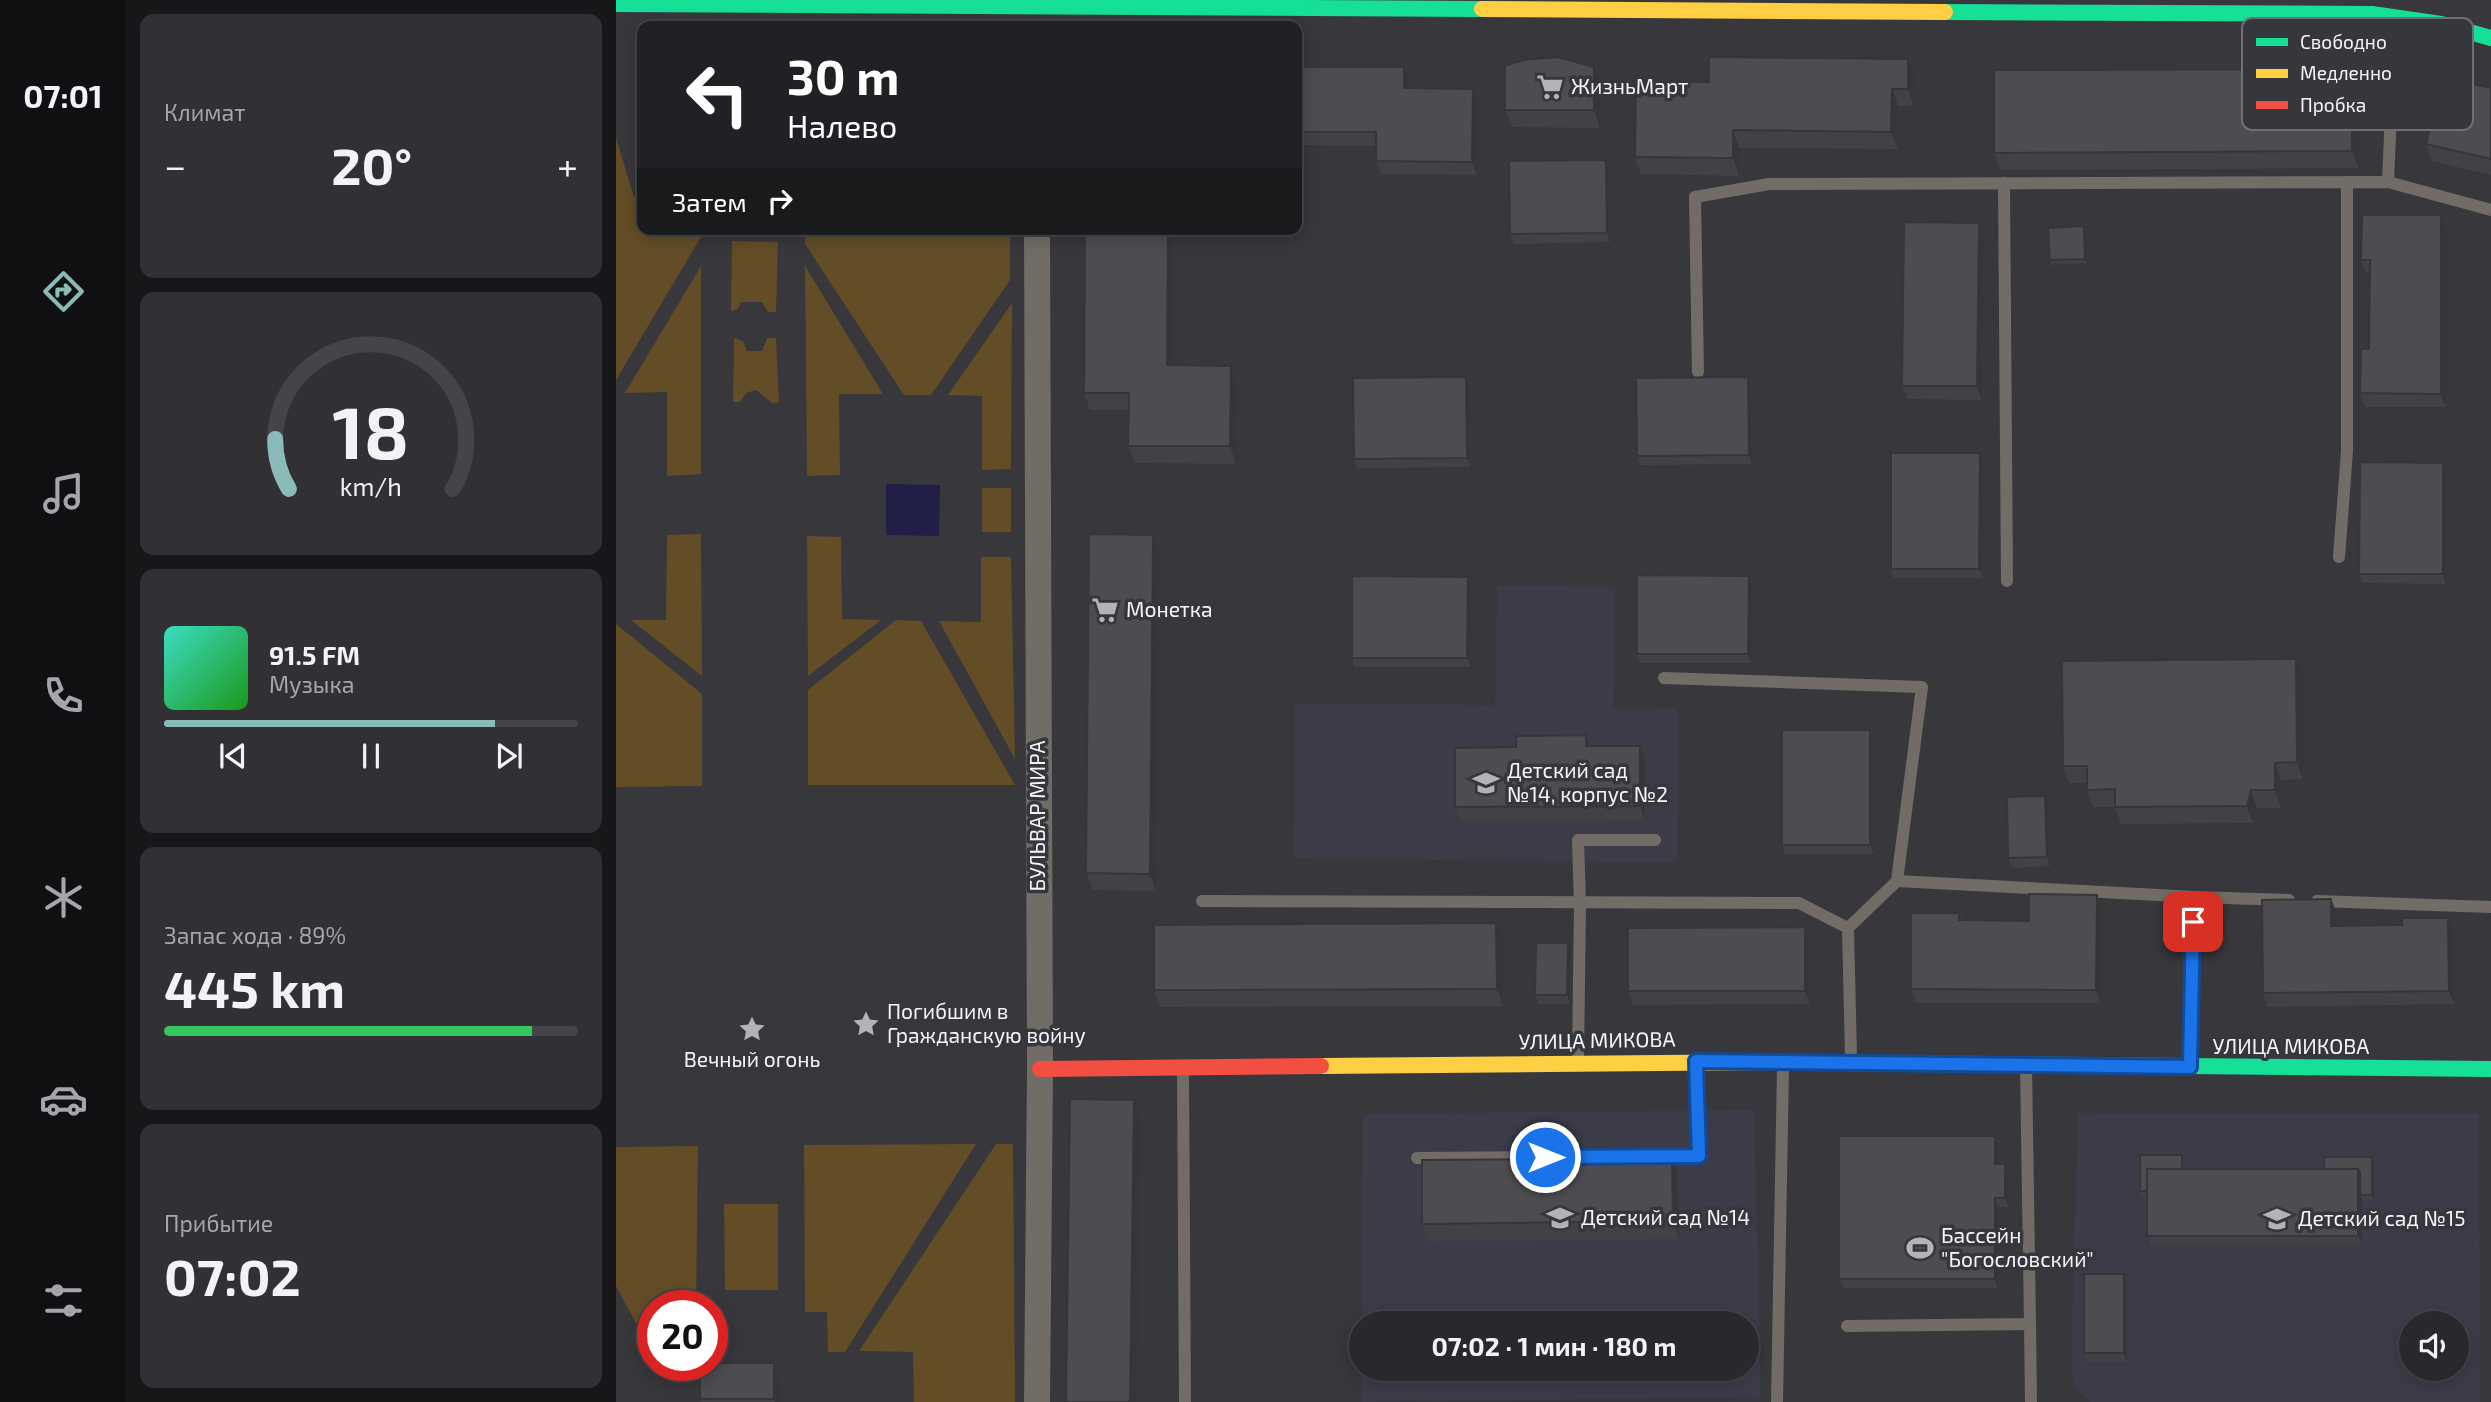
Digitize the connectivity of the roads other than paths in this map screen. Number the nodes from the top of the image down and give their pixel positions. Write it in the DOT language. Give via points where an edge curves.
graph roads {
  1 [pos="616,4"];
  2 [pos="1118,4"];
  3 [pos="1040,11"];
  4 [pos="2399,17"];
  5 [pos="2403,18"];
  6 [pos="2473,34"];
  7 [pos="2491,38"];
  8 [pos="2390,130"];
  9 [pos="2347,182"];
  10 [pos="2388,182"];
  11 [pos="2004,183"];
  12 [pos="2491,210"];
  13 [pos="1037,235"];
  14 [pos="1698,372"];
  15 [pos="2339,557"];
  16 [pos="2007,581"];
  17 [pos="1664,678"];
  18 [pos="1655,840"];
  19 [pos="1897,881"];
  20 [pos="2194,897"];
  21 [pos="1202,901"];
  22 [pos="1580,903"];
  23 [pos="2491,907"];
  24 [pos="1849,928"];
  25 [pos="1696,1061"];
  26 [pos="1851,1061"];
  27 [pos="1783,1062"];
  28 [pos="1577,1063"];
  29 [pos="2026,1065"];
  30 [pos="2190,1067"];
  31 [pos="1040,1069"];
  32 [pos="1183,1069"];
  33 [pos="2491,1069"];
  34 [pos="1417,1158"];
  35 [pos="2030,1324"];
  36 [pos="1847,1326"];
  37 [pos="1037,1402"];
  38 [pos="1185,1402"];
  39 [pos="1777,1402"];
  40 [pos="2031,1402"];
  1 -- 3 [label="street"];
  2 -- 3 [label="street"];
  2 -- 4 [label="street"];
  4 -- 5 [label="street"];
  6 -- 7 [label="street"];
  8 -- 10 [label="lane"];
  9 -- 10 [label="lane"];
  9 -- 11 [label="lane"];
  9 -- 15 [label="lane" via="2347,451"];
  10 -- 12 [label="lane"];
  11 -- 14 [label="lane" via="1769,184 1695,197"];
  11 -- 16 [label="lane"];
  13 -- 31 [label="street, БУЛЬВАР МИРА"];
  17 -- 19 [label="lane" via="1922,687"];
  18 -- 22 [label="lane" via="1578,840"];
  19 -- 20 [label="lane"];
  19 -- 24 [label="lane"];
  20 -- 23 [label="lane"];
  20 -- 30 [label="lane"];
  21 -- 22 [label="lane"];
  22 -- 24 [label="lane" via="1799,903"];
  22 -- 28 [label="lane"];
  24 -- 26 [label="lane"];
  25 -- 27 [label="street, УЛИЦА МИКОВА"];
  25 -- 28 [label="street, УЛИЦА МИКОВА"];
  25 -- 34 [label="lane" via="1699,1156"];
  26 -- 27 [label="street, УЛИЦА МИКОВА"];
  26 -- 29 [label="street, УЛИЦА МИКОВА"];
  27 -- 39 [label="lane"];
  28 -- 32 [label="street, УЛИЦА МИКОВА"];
  29 -- 30 [label="street, УЛИЦА МИКОВА"];
  29 -- 35 [label="lane"];
  30 -- 33 [label="street, УЛИЦА МИКОВА"];
  31 -- 32 [label="street, УЛИЦА МИКОВА"];
  31 -- 37 [label="street, БУЛЬВАР МИРА"];
  32 -- 38 [label="lane"];
  35 -- 36 [label="lane"];
  35 -- 40 [label="lane"];
}
